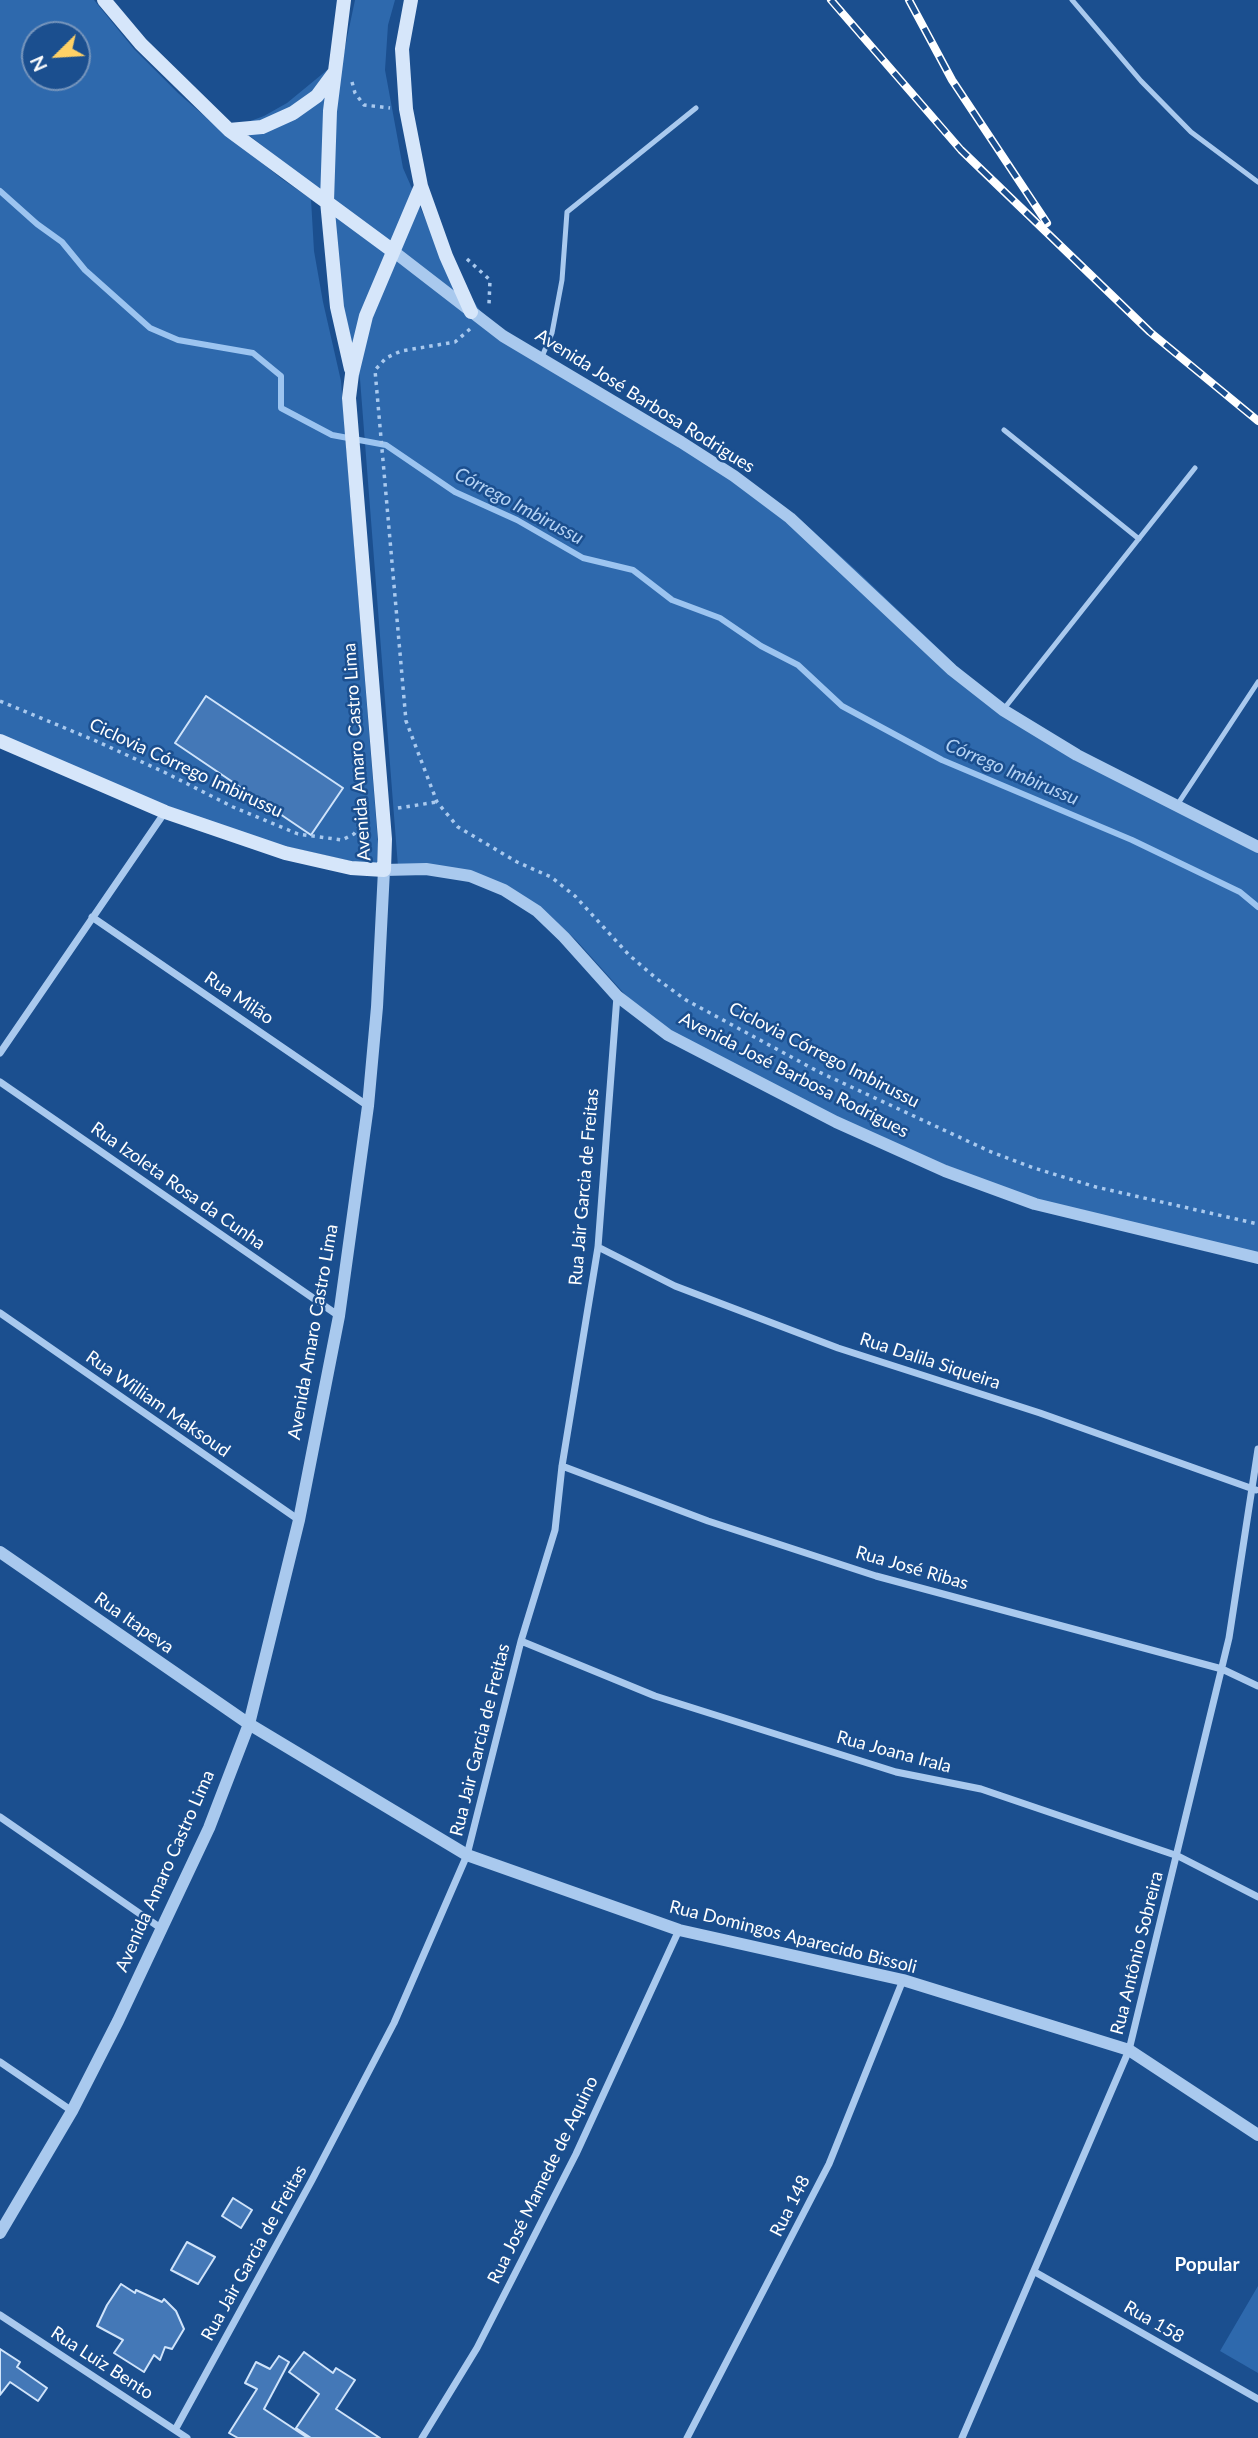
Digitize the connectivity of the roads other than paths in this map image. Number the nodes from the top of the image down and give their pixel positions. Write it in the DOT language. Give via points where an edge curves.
graph roads {
  1 [pos="104,0"];
  2 [pos="344,0"];
  3 [pos="411,0"];
  4 [pos="1072,0"];
  5 [pos="335,72"];
  6 [pos="696,108"];
  7 [pos="229,131"];
  8 [pos="1257,180"];
  9 [pos="421,186"];
  10 [pos="327,201"];
  11 [pos="393,251"];
  12 [pos="471,312"];
  13 [pos="541,359"];
  14 [pos="352,374"];
  15 [pos="1004,430"];
  16 [pos="1195,468"];
  17 [pos="1139,539"];
  18 [pos="1258,682"];
  19 [pos="1003,710"];
  20 [pos="0,741"];
  21 [pos="1176,806"];
  22 [pos="165,812"];
  23 [pos="1258,847"];
  24 [pos="384,870"];
  25 [pos="92,918"];
  26 [pos="617,996"];
  27 [pos="0,1053"];
  28 [pos="0,1082"];
  29 [pos="369,1105"];
  30 [pos="598,1247"];
  31 [pos="1258,1258"];
  32 [pos="0,1314"];
  33 [pos="339,1316"];
  34 [pos="1258,1448"];
  35 [pos="562,1466"];
  36 [pos="1256,1490"];
  37 [pos="299,1520"];
  38 [pos="0,1552"];
  39 [pos="521,1641"];
  40 [pos="1222,1669"];
  41 [pos="1258,1686"];
  42 [pos="249,1724"];
  43 [pos="0,1817"];
  44 [pos="467,1855"];
  45 [pos="1178,1856"];
  46 [pos="1258,1896"];
  47 [pos="162,1929"];
  48 [pos="679,1930"];
  49 [pos="903,1980"];
  50 [pos="1129,2050"];
  51 [pos="0,2062"];
  52 [pos="72,2111"];
  53 [pos="1258,2135"];
  54 [pos="0,2233"];
  55 [pos="1035,2272"];
  56 [pos="0,2315"];
  57 [pos="1258,2399"];
  58 [pos="176,2430"];
  59 [pos="187,2438"];
  60 [pos="422,2438"];
  61 [pos="687,2438"];
  62 [pos="962,2438"];
  1 -- 7 [label="main road, Avenida José Barbosa Rodrigues" via="141,44"];
  2 -- 5 [label="main road, Avenida Amaro Castro Lima"];
  3 -- 9 [label="main road" via="402,50 406,109"];
  4 -- 8 [label="lane" via="1191,132"];
  5 -- 7 [label="main road" via="317,96 293,113 262,127"];
  5 -- 10 [label="main road, Avenida Amaro Castro Lima"];
  6 -- 13 [label="lane" via="567,212 562,281 552,333"];
  7 -- 10 [label="main road, Avenida José Barbosa Rodrigues"];
  9 -- 11 [label="main road, Avenida Amaro Castro Lima"];
  9 -- 12 [label="main road"];
  10 -- 11 [label="main road, Avenida José Barbosa Rodrigues"];
  10 -- 14 [label="main road, Avenida Amaro Castro Lima" via="337,307"];
  11 -- 12 [label="street, Avenida José Barbosa Rodrigues"];
  11 -- 14 [label="main road, Avenida Amaro Castro Lima" via="366,316"];
  12 -- 13 [label="street, Avenida José Barbosa Rodrigues"];
  13 -- 19 [label="street, Avenida José Barbosa Rodrigues" via="681,442 779,510 952,670"];
  14 -- 24 [label="main road, Avenida Amaro Castro Lima" via="349,398"];
  15 -- 17 [label="lane"];
  16 -- 17 [label="lane"];
  17 -- 19 [label="lane"];
  18 -- 21 [label="lane"];
  19 -- 21 [label="street, Avenida José Barbosa Rodrigues"];
  20 -- 22 [label="main road, Avenida José Barbosa Rodrigues"];
  21 -- 23 [label="street, Avenida José Barbosa Rodrigues"];
  22 -- 24 [label="main road, Avenida José Barbosa Rodrigues" via="285,853 351,868"];
  22 -- 25 [label="street"];
  24 -- 26 [label="street, Avenida José Barbosa Rodrigues" via="426,869 470,876 504,890 537,911"];
  24 -- 29 [label="street, Avenida Amaro Castro Lima"];
  25 -- 27 [label="street"];
  25 -- 29 [label="street, Rua Milão"];
  26 -- 30 [label="street, Rua Jair Garcia de Freitas"];
  26 -- 31 [label="street, Avenida José Barbosa Rodrigues" via="668,1035 723,1065 945,1171 1035,1205"];
  28 -- 33 [label="street, Rua Izoleta Rosa da Cunha"];
  29 -- 33 [label="street, Avenida Amaro Castro Lima"];
  30 -- 35 [label="street, Rua Jair Garcia de Freitas"];
  30 -- 36 [label="street, Rua Dalila Siqueira" via="675,1286 838,1348"];
  32 -- 37 [label="street, Rua William Maksoud"];
  33 -- 37 [label="street, Avenida Amaro Castro Lima"];
  34 -- 36 [label="street, Rua Antônio Sobreira"];
  35 -- 39 [label="street, Rua Jair Garcia de Freitas" via="555,1530"];
  35 -- 40 [label="street, Rua José Ribas" via="708,1521 876,1576"];
  36 -- 40 [label="street, Rua Antônio Sobreira"];
  37 -- 42 [label="street, Avenida Amaro Castro Lima"];
  38 -- 42 [label="street, Rua Itapeva"];
  39 -- 44 [label="street, Rua Jair Garcia de Freitas"];
  39 -- 45 [label="street, Rua Joana Irala" via="655,1696 896,1772 981,1789"];
  40 -- 41 [label="street, Rua José Ribas"];
  40 -- 45 [label="street, Rua Antônio Sobreira"];
  42 -- 44 [label="street, Rua Domingos Aparecido Bissoli"];
  42 -- 47 [label="street, Avenida Amaro Castro Lima" via="209,1828"];
  43 -- 47 [label="street"];
  44 -- 48 [label="street, Rua Domingos Aparecido Bissoli"];
  44 -- 58 [label="street, Rua Jair Garcia de Freitas" via="394,2023"];
  45 -- 46 [label="street, Rua Joana Irala"];
  45 -- 50 [label="street, Rua Antônio Sobreira"];
  47 -- 52 [label="street, Avenida Amaro Castro Lima"];
  48 -- 49 [label="street, Rua Domingos Aparecido Bissoli"];
  48 -- 60 [label="street, Rua José Mamede de Aquino" via="570,2166 477,2348"];
  49 -- 50 [label="street, Rua Domingos Aparecido Bissoli"];
  49 -- 61 [label="street, Rua 148" via="829,2164"];
  50 -- 53 [label="street, Rua Domingos Aparecido Bissoli"];
  50 -- 55 [label="street, Rua Antônio Sobreira"];
  51 -- 52 [label="street"];
  52 -- 54 [label="street, Avenida Amaro Castro Lima"];
  55 -- 57 [label="street, Rua 158"];
  55 -- 62 [label="street, Rua Antônio Sobreira"];
  56 -- 58 [label="street, Rua Luiz Bento"];
  58 -- 59 [label="street, Rua Luiz Bento"];
}
